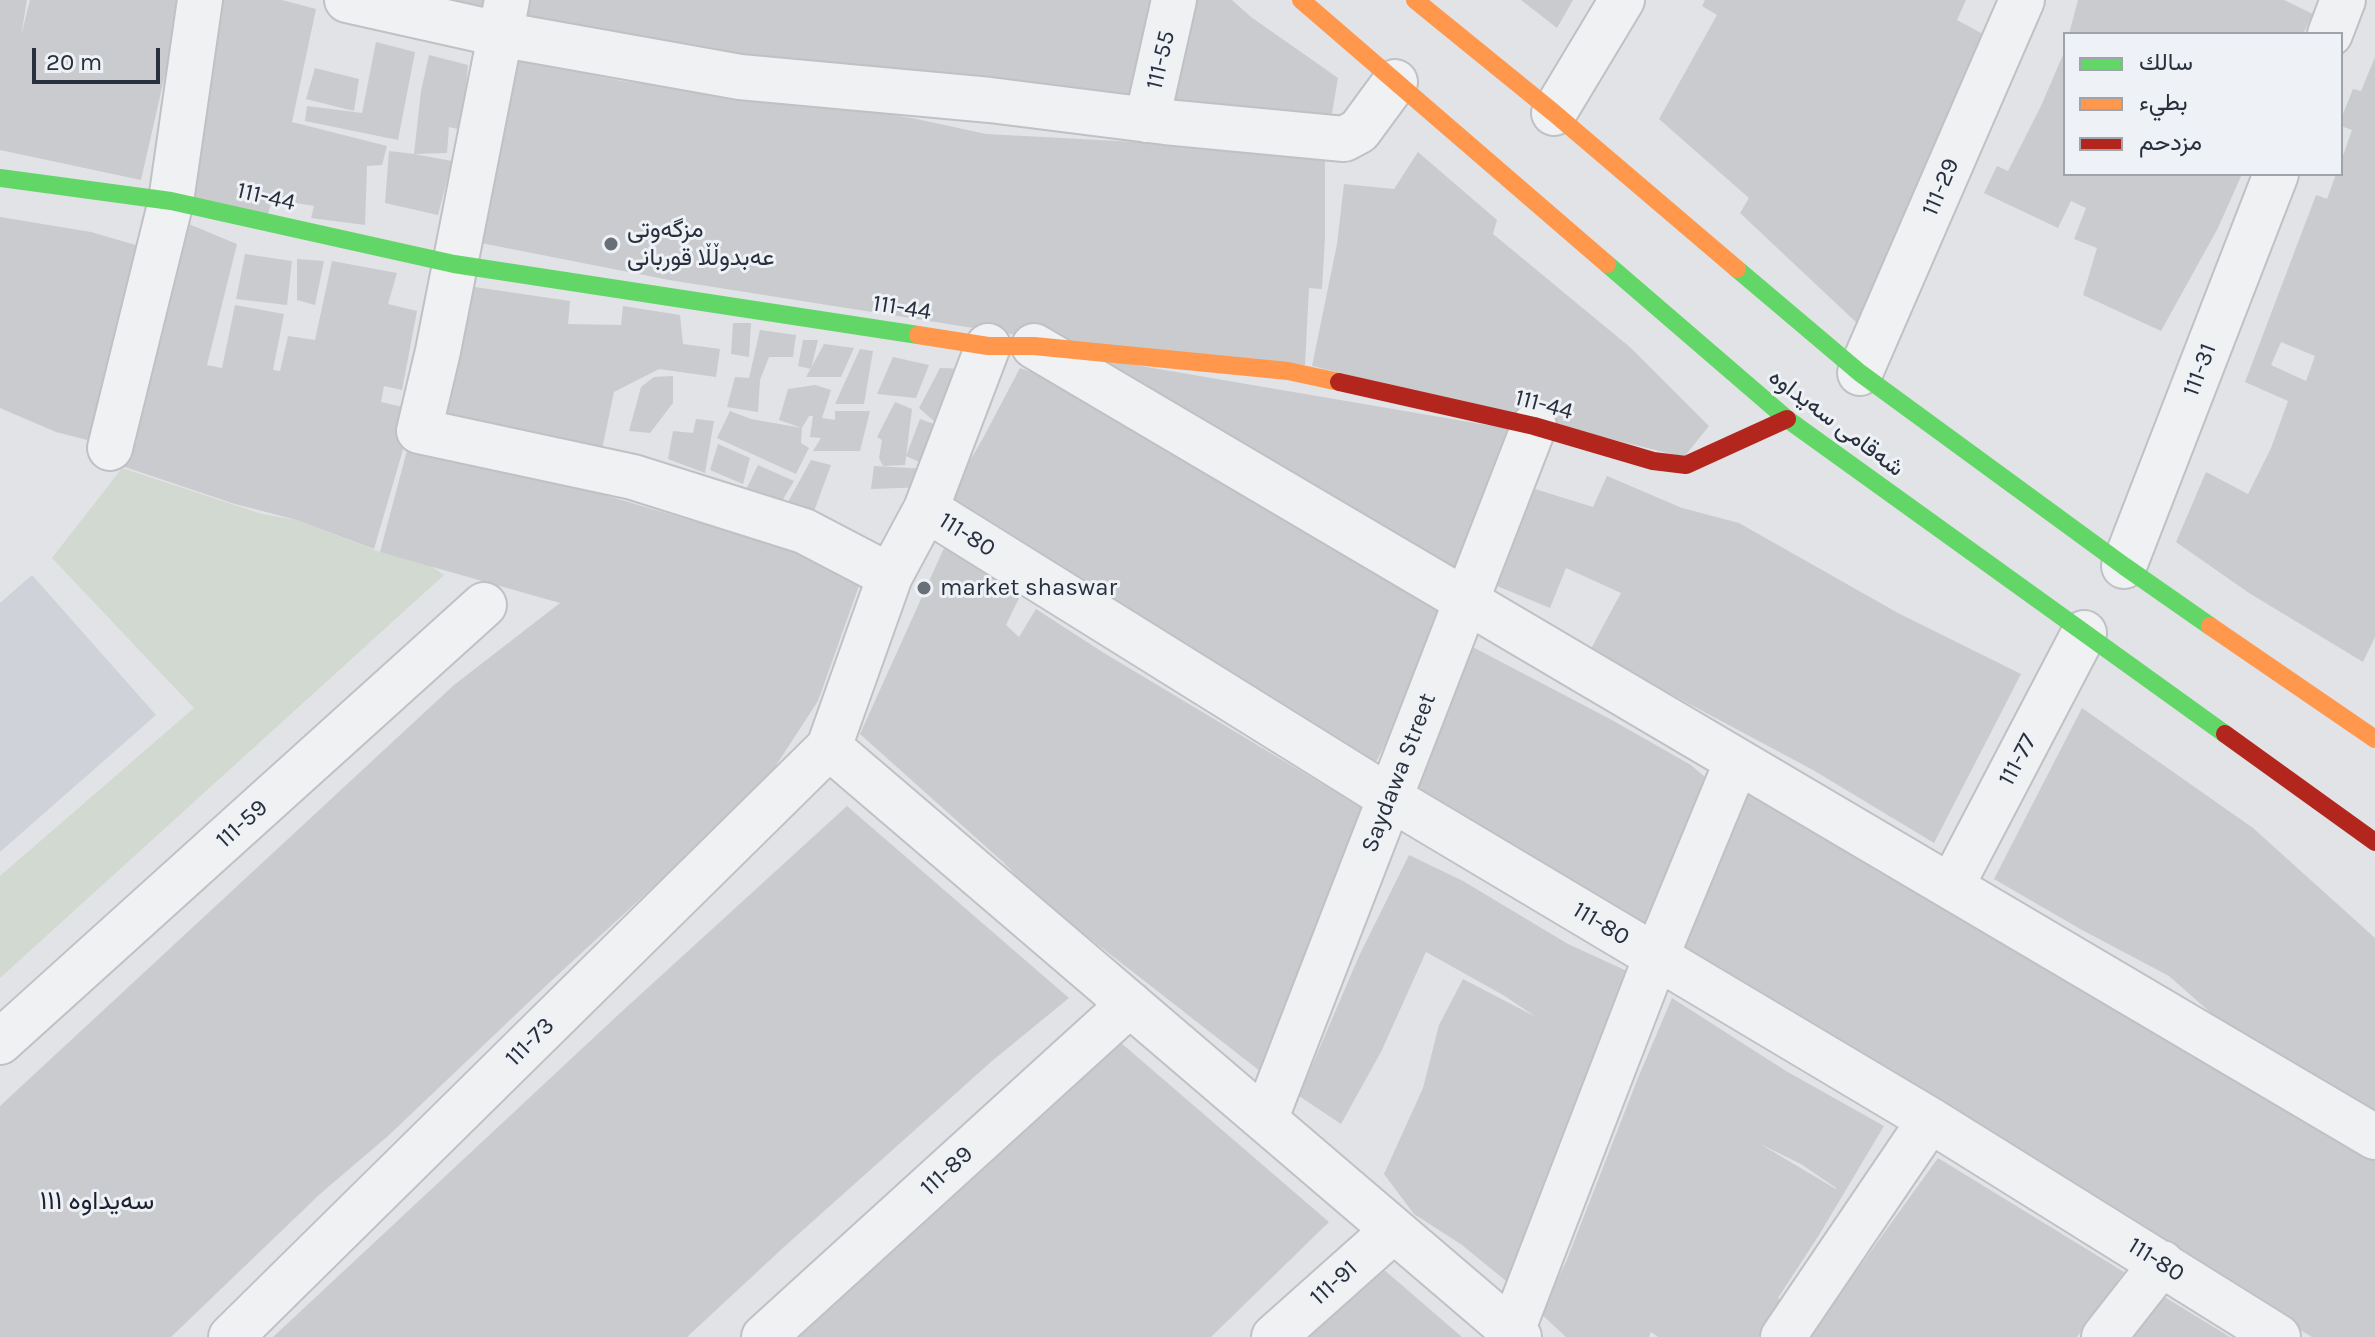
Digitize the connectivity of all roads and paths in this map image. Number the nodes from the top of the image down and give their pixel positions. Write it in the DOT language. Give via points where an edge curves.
graph roads {
  1 [pos="200,0"];
  2 [pos="347,0"];
  3 [pos="1174,0"];
  4 [pos="1301,0"];
  5 [pos="1415,0"];
  6 [pos="1622,0"];
  7 [pos="2022,0"];
  8 [pos="2343,0"];
  9 [pos="503,17"];
  10 [pos="2331,32"];
  11 [pos="1395,82"];
  12 [pos="1554,113"];
  13 [pos="1147,120"];
  14 [pos="2275,176"];
  15 [pos="0,178"];
  16 [pos="171,201"];
  17 [pos="454,264"];
  18 [pos="988,346"];
  19 [pos="1034,346"];
  20 [pos="1860,373"];
  21 [pos="1787,419"];
  22 [pos="1534,426"];
  23 [pos="110,448"];
  24 [pos="926,509"];
  25 [pos="2124,566"];
  26 [pos="890,576"];
  27 [pos="1466,601"];
  28 [pos="484,605"];
  29 [pos="2084,633"];
  30 [pos="2375,739"];
  31 [pos="829,747"];
  32 [pos="1737,761"];
  33 [pos="1390,798"];
  34 [pos="2375,842"];
  35 [pos="1951,887"];
  36 [pos="1656,957"];
  37 [pos="1130,1004"];
  38 [pos="0,1042"];
  39 [pos="1265,1120"];
  40 [pos="1930,1120"];
  41 [pos="2375,1137"];
  42 [pos="1394,1230"];
  43 [pos="2162,1263"];
  44 [pos="1516,1334"];
  45 [pos="231,1337"];
  46 [pos="764,1337"];
  47 [pos="1274,1337"];
  48 [pos="1783,1337"];
  49 [pos="2104,1337"];
  50 [pos="2278,1337"];
  1 -- 16 [label="street"];
  2 -- 9 [label="street"];
  3 -- 13 [label="street, 111-55"];
  4 -- 11 [label="street, شەقامی سەیداوە"];
  5 -- 12 [label="street"];
  6 -- 12 [label="street"];
  7 -- 20 [label="street, 111-29"];
  8 -- 10 [label="street"];
  9 -- 13 [label="street" via="740,77"];
  9 -- 17 [label="street"];
  11 -- 13 [label="street" via="1359,131 1344,139"];
  11 -- 21 [label="street, شەقامی سەیداوە"];
  12 -- 20 [label="street"];
  14 -- 25 [label="street, 111-31"];
  15 -- 16 [label="street, 111-44"];
  16 -- 17 [label="street, 111-44"];
  16 -- 23 [label="street"];
  17 -- 18 [label="street, 111-44"];
  17 -- 26 [label="street" via="419,431 633,477 804,531"];
  18 -- 19 [label="street, 111-44"];
  18 -- 24 [label="street"];
  19 -- 22 [label="street, 111-44" via="1288,371"];
  19 -- 27 [label="street"];
  20 -- 25 [label="street"];
  21 -- 22 [label="street, 111-44" via="1686,465 1653,461"];
  21 -- 29 [label="street, شەقامی سەیداوە"];
  22 -- 27 [label="street, Saydawa Street"];
  24 -- 26 [label="street"];
  24 -- 33 [label="street, 111-80"];
  25 -- 30 [label="street"];
  26 -- 31 [label="street"];
  27 -- 32 [label="street"];
  27 -- 33 [label="street, Saydawa Street"];
  28 -- 38 [label="street, 111-59"];
  29 -- 34 [label="street, شەقامی سەیداوە"];
  29 -- 35 [label="street, 111-77"];
  31 -- 37 [label="street"];
  31 -- 45 [label="street, 111-73"];
  32 -- 35 [label="street"];
  32 -- 36 [label="street"];
  33 -- 36 [label="street, 111-80"];
  33 -- 39 [label="street, Saydawa Street"];
  35 -- 41 [label="street"];
  36 -- 40 [label="street, 111-80"];
  36 -- 44 [label="street"];
  37 -- 39 [label="street"];
  37 -- 46 [label="street, 111-89"];
  39 -- 42 [label="street"];
  40 -- 43 [label="street, 111-80"];
  40 -- 48 [label="street"];
  42 -- 44 [label="street"];
  42 -- 47 [label="street, 111-91"];
  43 -- 49 [label="street"];
  43 -- 50 [label="street, 111-80"];
}
